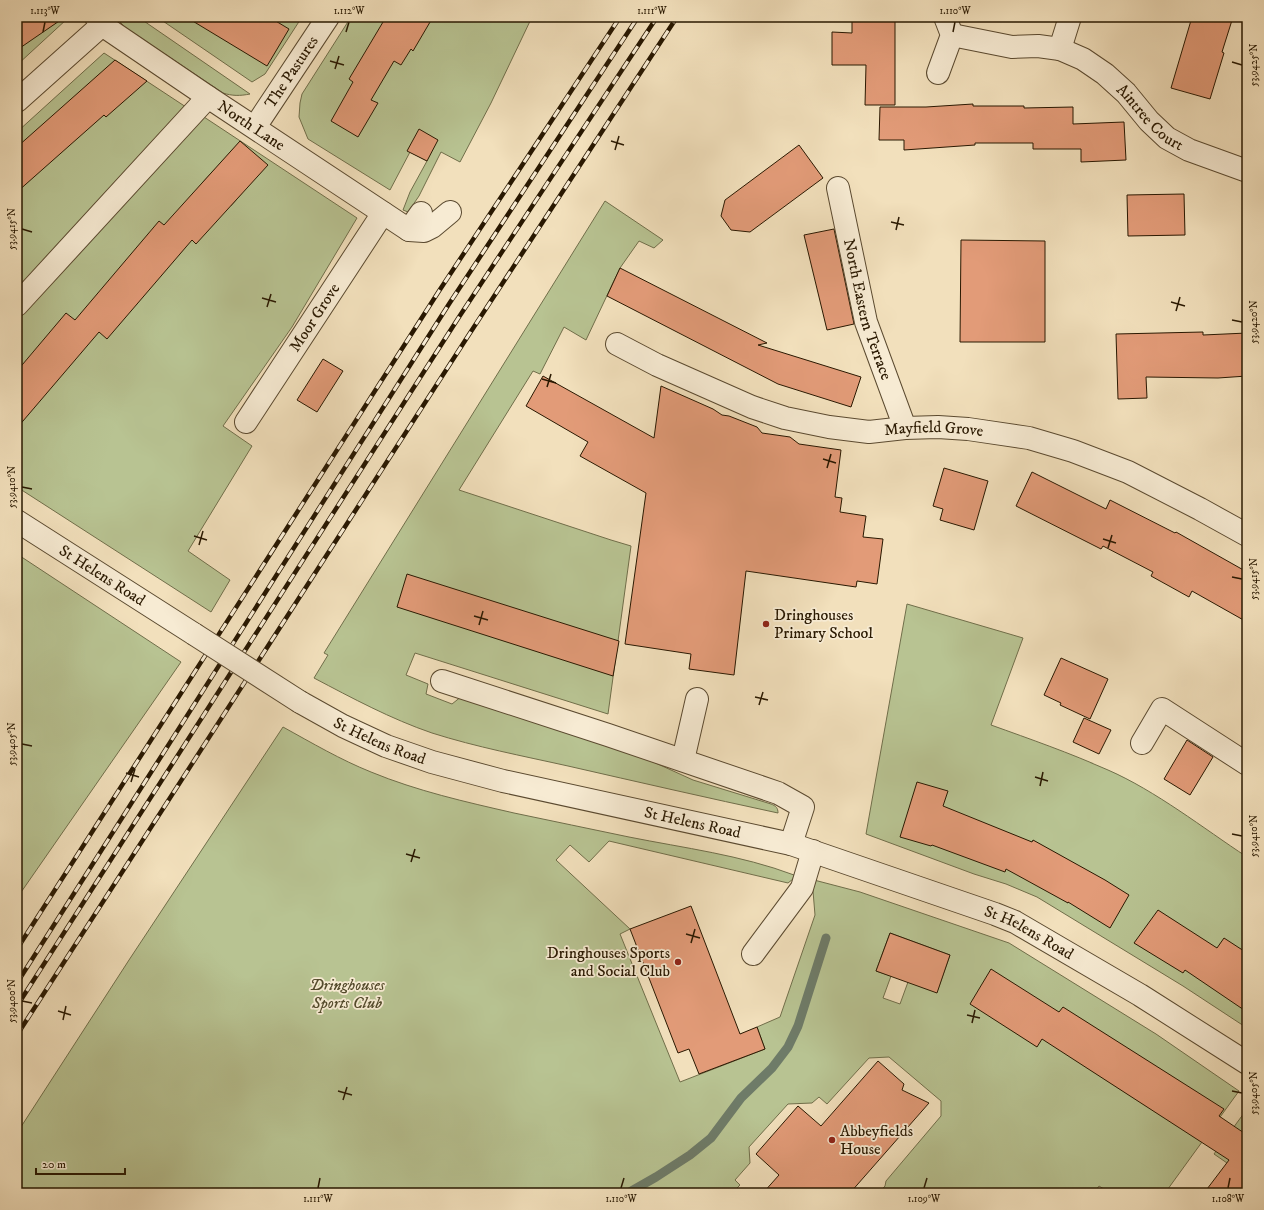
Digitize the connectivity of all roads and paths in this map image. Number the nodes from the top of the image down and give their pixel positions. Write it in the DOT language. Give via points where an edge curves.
graph roads {
  1 [pos="328,17"];
  2 [pos="1070,17"];
  3 [pos="99,21"];
  4 [pos="948,26"];
  5 [pos="1060,49"];
  6 [pos="938,73"];
  7 [pos="208,97"];
  8 [pos="17,101"];
  9 [pos="255,127"];
  10 [pos="1247,172"];
  11 [pos="838,188"];
  12 [pos="450,212"];
  13 [pos="383,213"];
  14 [pos="17,305"];
  15 [pos="616,344"];
  16 [pos="246,422"];
  17 [pos="905,428"];
  18 [pos="17,521"];
  19 [pos="1247,535"];
  20 [pos="442,681"];
  21 [pos="696,699"];
  22 [pos="1142,743"];
  23 [pos="683,760"];
  24 [pos="1247,764"];
  25 [pos="791,844"];
  26 [pos="813,850"];
  27 [pos="753,954"];
  28 [pos="1247,1063"];
  1 -- 9 [label="street, The Pastures"];
  2 -- 5 [label="street"];
  3 -- 7 [label="street, North Lane"];
  3 -- 8 [label="street"];
  4 -- 5 [label="street, Aintree Court" via="1012,47 1038,46"];
  4 -- 6 [label="street, Aintree Court"];
  5 -- 10 [label="street, Aintree Court" via="1083,59 1105,74 1167,138 1189,150"];
  7 -- 9 [label="street, North Lane"];
  7 -- 14 [label="street"];
  9 -- 13 [label="street, North Lane"];
  11 -- 17 [label="street, North Eastern Terrace" via="866,322"];
  12 -- 13 [label="street, North Lane" via="424,231 415,221"];
  13 -- 16 [label="street, Moor Grove"];
  15 -- 17 [label="street, Mayfield Grove" via="656,365 752,407 785,418 869,432"];
  17 -- 19 [label="street, Mayfield Grove" via="968,429 1029,438 1073,451 1128,472"];
  18 -- 25 [label="street, St Helens Road, bridge" via="300,702 386,746 432,762 503,781"];
  20 -- 23 [label="street"];
  21 -- 23 [label="street"];
  22 -- 24 [label="street" via="1162,709"];
  23 -- 25 [label="street" via="778,793 803,807"];
  25 -- 26 [label="street, St Helens Road"];
  26 -- 27 [label="street" via="802,888"];
  26 -- 28 [label="street, St Helens Road" via="1015,922 1140,995"];
}
